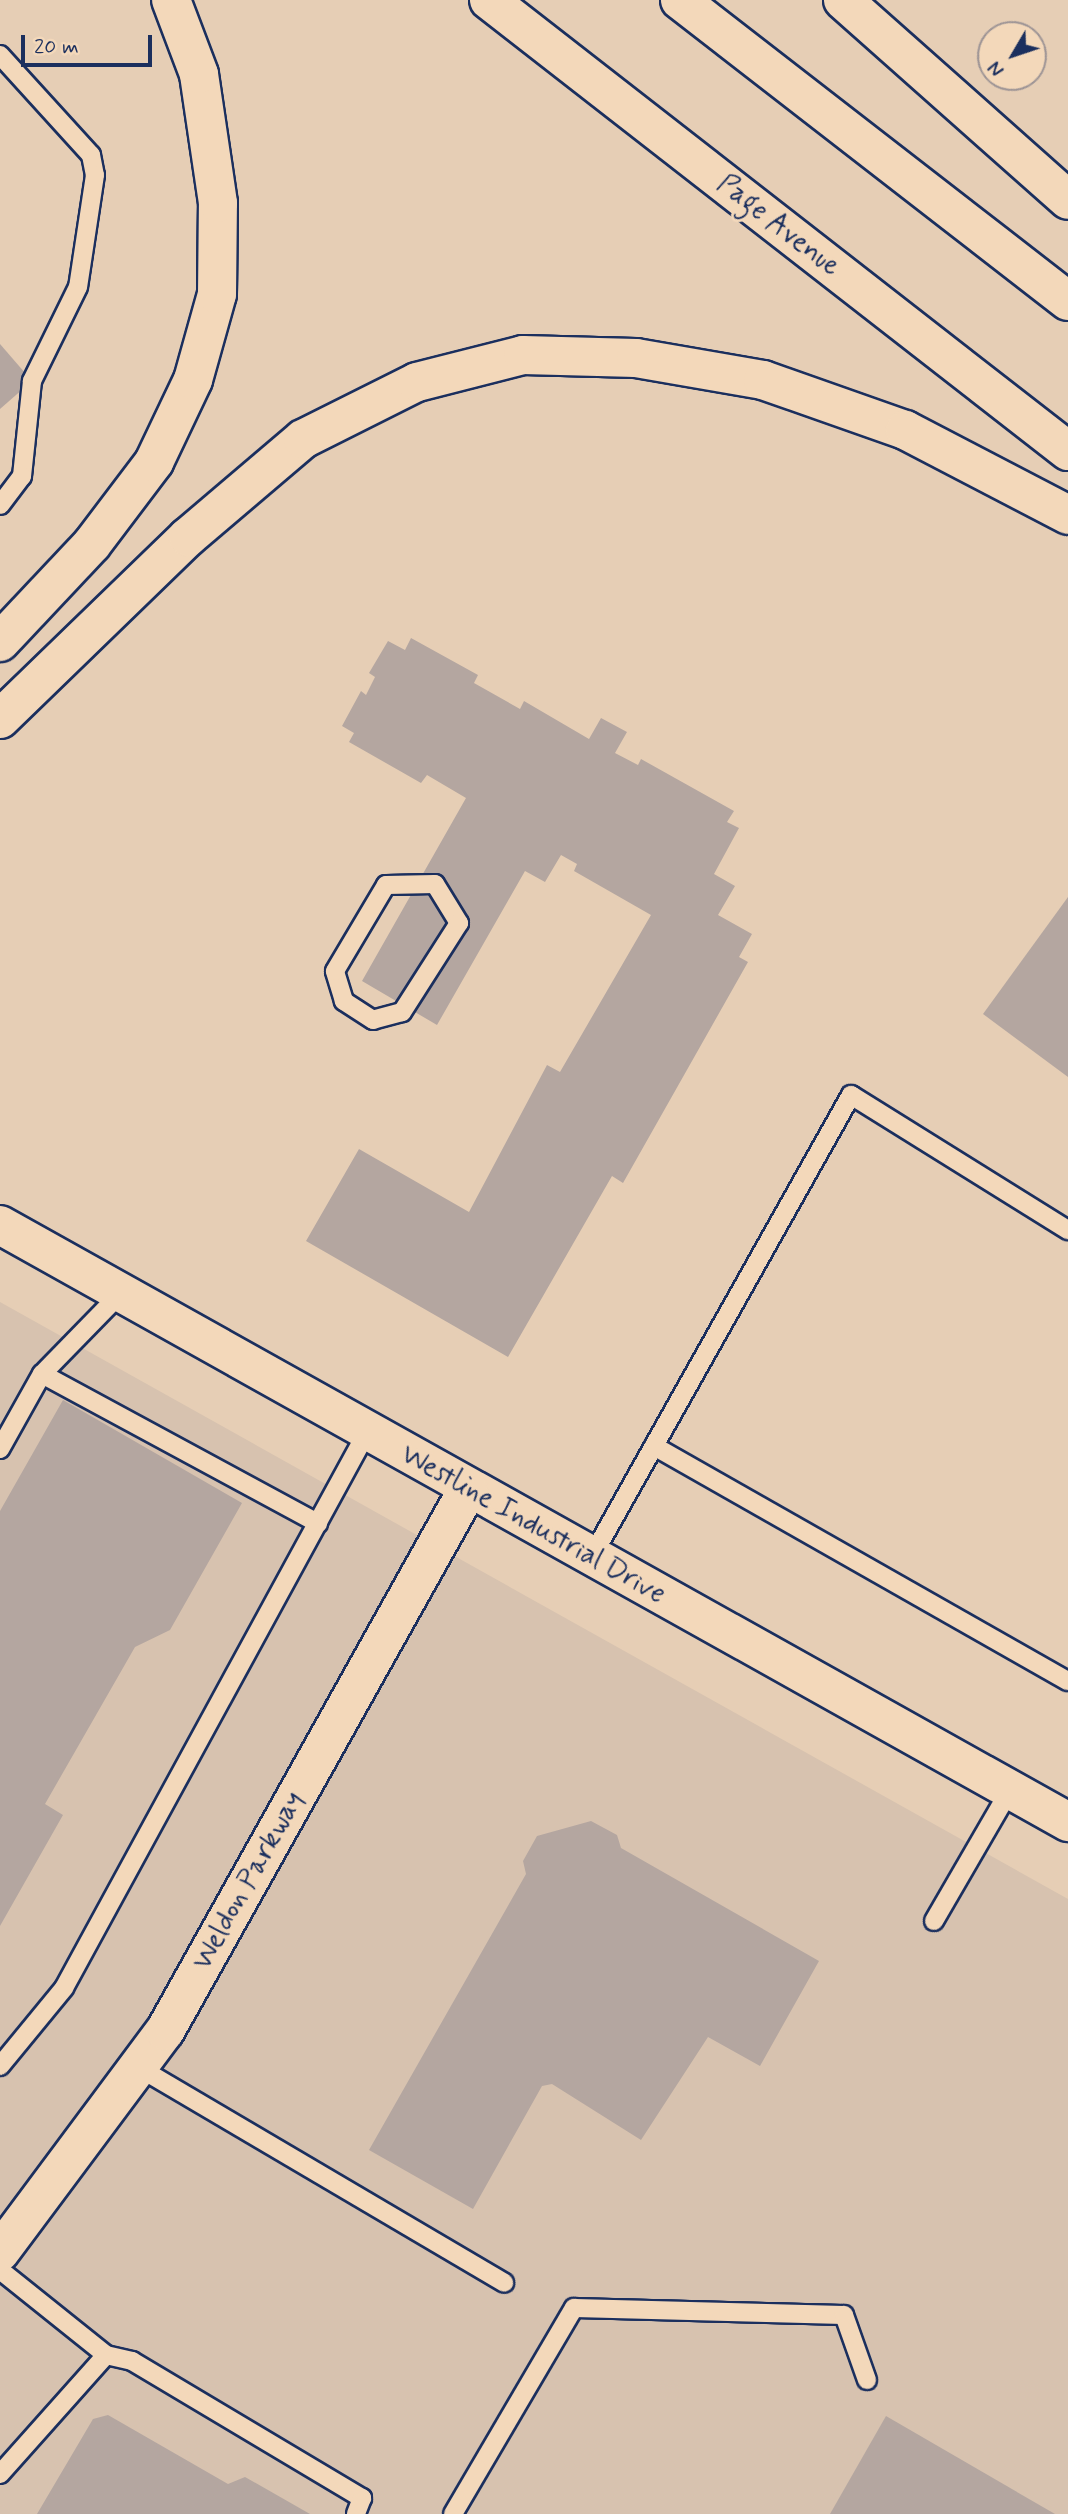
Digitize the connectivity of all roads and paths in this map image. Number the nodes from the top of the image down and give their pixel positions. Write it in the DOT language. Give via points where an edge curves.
graph roads {
  1 [pos="171,0"];
  2 [pos="489,0"];
  3 [pos="680,0"];
  4 [pos="843,0"];
  5 [pos="0,55"];
  6 [pos="1068,200"];
  7 [pos="1068,300"];
  8 [pos="1068,451"];
  9 [pos="0,505"];
  10 [pos="1068,515"];
  11 [pos="0,642"];
  12 [pos="0,719"];
  13 [pos="344,1001"];
  14 [pos="1068,1230"];
  15 [pos="4,1235"];
  16 [pos="122,1292"];
  17 [pos="42,1374"];
  18 [pos="368,1432"];
  19 [pos="654,1446"];
  20 [pos="0,1449"];
  21 [pos="468,1489"];
  22 [pos="318,1523"];
  23 [pos="591,1558"];
  24 [pos="1068,1681"];
  25 [pos="1010,1790"];
  26 [pos="1068,1822"];
  27 [pos="934,1921"];
  28 [pos="0,2066"];
  29 [pos="138,2067"];
  30 [pos="0,2252"];
  31 [pos="0,2270"];
  32 [pos="504,2283"];
  33 [pos="106,2355"];
  34 [pos="867,2379"];
  35 [pos="0,2474"];
  36 [pos="356,2514"];
  37 [pos="453,2514"];
  1 -- 11 [label="main road" via="199,74 218,203 217,294 193,380 154,462 92,544"];
  2 -- 8 [label="main road, Page Avenue"];
  3 -- 7 [label="main road"];
  4 -- 6 [label="main road"];
  5 -- 9 [label="lane" via="91,155 95,176 79,287 32,381 22,476"];
  10 -- 12 [label="main road" via="905,430 763,380 636,358 523,355 417,382 303,439 188,537"];
  13 -- 13 [label="lane" via="373,1020 402,1012 458,923 435,884 386,885 335,971"];
  14 -- 19 [label="lane" via="851,1095"];
  15 -- 16 [label="main road, Westline Industrial Drive"];
  16 -- 17 [label="lane"];
  16 -- 18 [label="main road, Westline Industrial Drive"];
  17 -- 20 [label="lane"];
  17 -- 22 [label="lane"];
  18 -- 21 [label="main road, Westline Industrial Drive"];
  18 -- 22 [label="lane"];
  19 -- 23 [label="lane"];
  19 -- 24 [label="lane"];
  21 -- 23 [label="main road, Westline Industrial Drive"];
  21 -- 29 [label="main road, Weldon Parkway" via="165,2031"];
  22 -- 28 [label="lane" via="64,1988"];
  23 -- 25 [label="main road, Westline Industrial Drive"];
  25 -- 26 [label="main road, Westline Industrial Drive"];
  25 -- 27 [label="lane"];
  29 -- 30 [label="main road, Weldon Parkway"];
  29 -- 32 [label="lane"];
  31 -- 33 [label="lane"];
  33 -- 35 [label="lane"];
  33 -- 36 [label="lane" via="132,2361 362,2498"];
  34 -- 37 [label="lane" via="844,2315 574,2308"];
}
